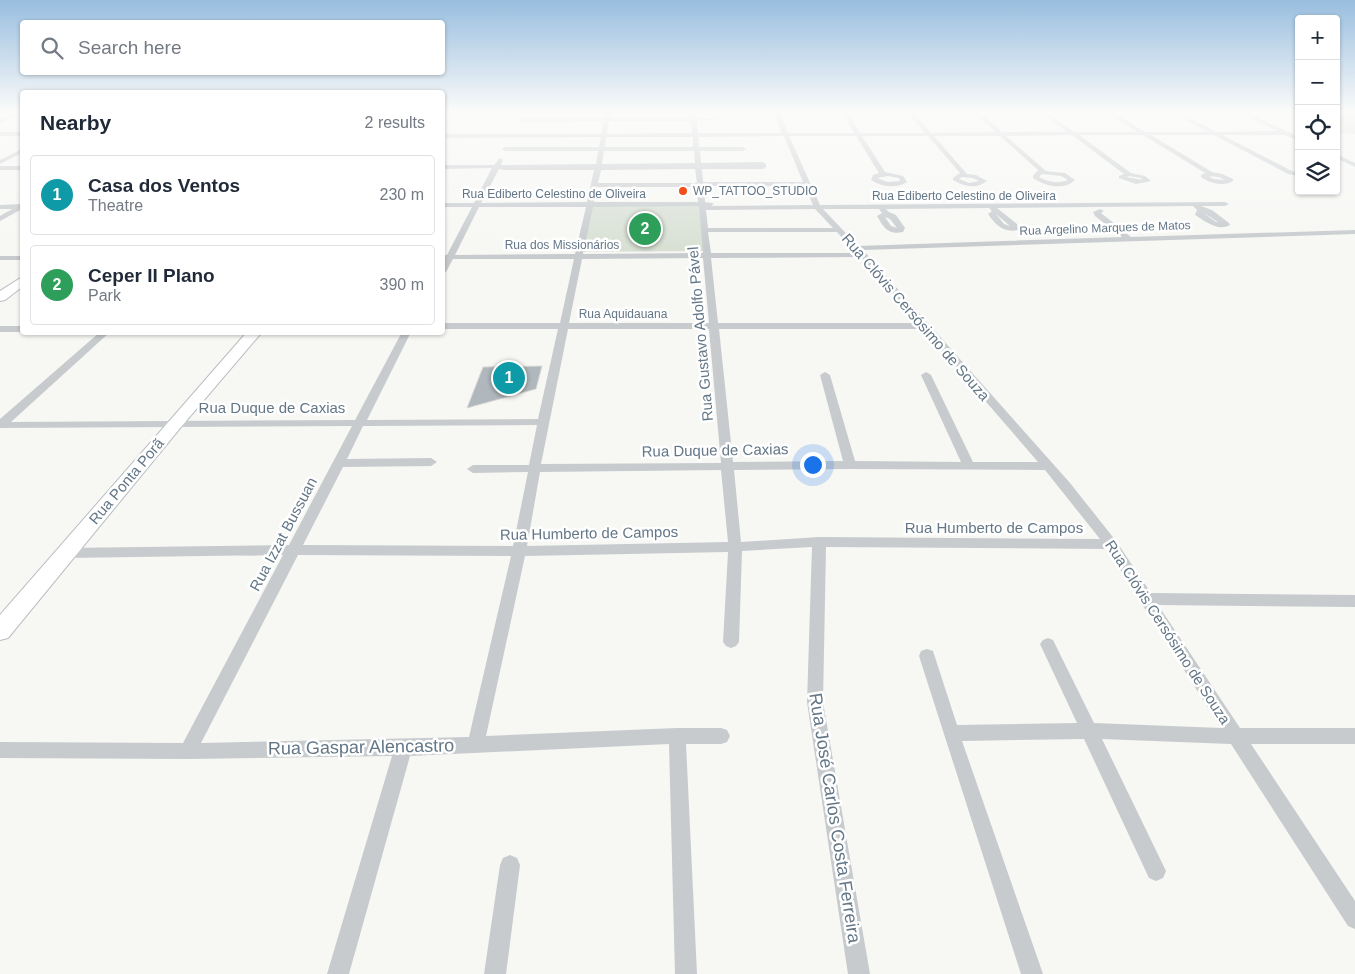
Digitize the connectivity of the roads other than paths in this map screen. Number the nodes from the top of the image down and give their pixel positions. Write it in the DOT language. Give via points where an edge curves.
graph roads {
  1 [pos="501,157"];
  2 [pos="600,157"];
  3 [pos="698,157"];
  4 [pos="795,157"];
  5 [pos="873,157"];
  6 [pos="950,157"];
  7 [pos="1028,157"];
  8 [pos="1106,157"];
  9 [pos="1183,157"];
  10 [pos="1260,157"];
  11 [pos="1340,158"];
  12 [pos="1355,165"];
  13 [pos="496,166"];
  14 [pos="598,166"];
  15 [pos="699,166"];
  16 [pos="445,167"];
  17 [pos="0,168"];
  18 [pos="20,168"];
  19 [pos="1044,172"];
  20 [pos="1290,173"];
  21 [pos="883,174"];
  22 [pos="1128,174"];
  23 [pos="1210,174"];
  24 [pos="1295,174"];
  25 [pos="965,175"];
  26 [pos="1295,180"];
  27 [pos="806,184"];
  28 [pos="594,185"];
  29 [pos="702,185"];
  30 [pos="1225,204"];
  31 [pos="445,205"];
  32 [pos="475,205"];
  33 [pos="589,205"];
  34 [pos="816,205"];
  35 [pos="1193,205"];
  36 [pos="704,206"];
  37 [pos="0,207"];
  38 [pos="20,207"];
  39 [pos="20,208"];
  40 [pos="1096,209"];
  41 [pos="1200,210"];
  42 [pos="0,219"];
  43 [pos="706,230"];
  44 [pos="840,230"];
  45 [pos="1355,232"];
  46 [pos="1128,238"];
  47 [pos="859,251"];
  48 [pos="577,256"];
  49 [pos="708,256"];
  50 [pos="446,257"];
  51 [pos="0,258"];
  52 [pos="20,258"];
  53 [pos="20,282"];
  54 [pos="0,297"];
  55 [pos="445,326"];
  56 [pos="714,326"];
  57 [pos="924,326"];
  58 [pos="563,327"];
  59 [pos="0,329"];
  60 [pos="20,329"];
  61 [pos="103,335"];
  62 [pos="252,335"];
  63 [pos="405,335"];
  64 [pos="825,375"];
  65 [pos="926,375"];
  66 [pos="543,422"];
  67 [pos="175,423"];
  68 [pos="359,424"];
  69 [pos="0,425"];
  70 [pos="431,462"];
  71 [pos="339,463"];
  72 [pos="850,465"];
  73 [pos="969,465"];
  74 [pos="1047,466"];
  75 [pos="728,467"];
  76 [pos="535,468"];
  77 [pos="473,469"];
  78 [pos="819,542"];
  79 [pos="1111,544"];
  80 [pos="735,547"];
  81 [pos="293,550"];
  82 [pos="519,551"];
  83 [pos="66,553"];
  84 [pos="1147,598"];
  85 [pos="1355,601"];
  86 [pos="0,632"];
  87 [pos="731,642"];
  88 [pos="1048,644"];
  89 [pos="927,656"];
  90 [pos="1090,730"];
  91 [pos="951,733"];
  92 [pos="677,736"];
  93 [pos="721,736"];
  94 [pos="1236,736"];
  95 [pos="1355,736"];
  96 [pos="476,744"];
  97 [pos="403,748"];
  98 [pos="0,750"];
  99 [pos="188,751"];
  100 [pos="510,865"];
  101 [pos="1156,872"];
  102 [pos="1355,919"];
  103 [pos="338,974"];
  104 [pos="495,974"];
  105 [pos="686,974"];
  106 [pos="859,974"];
  107 [pos="1032,974"];
  1 -- 13 [label="street"];
  2 -- 14 [label="street"];
  3 -- 15 [label="street, Rua Gustavo Adolfo Pável"];
  4 -- 27 [label="street"];
  5 -- 21 [label="street"];
  6 -- 25 [label="street"];
  7 -- 19 [label="street"];
  8 -- 22 [label="street"];
  9 -- 23 [label="street"];
  10 -- 20 [label="street"];
  11 -- 12 [label="street"];
  13 -- 14 [label="street"];
  13 -- 16 [label="street"];
  13 -- 32 [label="street"];
  14 -- 15 [label="street"];
  14 -- 28 [label="street"];
  15 -- 15 [label="street" via="763,167 763,164"];
  15 -- 29 [label="street, Rua Gustavo Adolfo Pável"];
  17 -- 18 [label="street"];
  19 -- 19 [label="street" via="1035,177 1058,184 1072,180 1063,174"];
  20 -- 24 [label="street"];
  20 -- 26 [label="street" via="1284,176"];
  27 -- 29 [label="street"];
  27 -- 34 [label="street"];
  28 -- 29 [label="street"];
  28 -- 33 [label="street"];
  29 -- 36 [label="street, Rua Gustavo Adolfo Pável"];
  30 -- 35 [label="street, Rua Ediberto Celestino de Oliveira"];
  31 -- 32 [label="street, Rua Ediberto Celestino de Oliveira"];
  32 -- 33 [label="street, Rua Ediberto Celestino de Oliveira"];
  32 -- 50 [label="street"];
  33 -- 36 [label="street, Rua Ediberto Celestino de Oliveira"];
  33 -- 48 [label="street"];
  34 -- 36 [label="street, Rua Ediberto Celestino de Oliveira"];
  34 -- 40 [label="street, Rua Ediberto Celestino de Oliveira" via="884,211"];
  34 -- 44 [label="street, Rua Clóvis Cersósimo de Souza"];
  35 -- 40 [label="street, Rua Ediberto Celestino de Oliveira"];
  35 -- 41 [label="street"];
  36 -- 43 [label="street, Rua Gustavo Adolfo Pável"];
  37 -- 38 [label="street"];
  39 -- 42 [label="street"];
  40 -- 46 [label="street"];
  43 -- 44 [label="street"];
  43 -- 49 [label="street, Rua Gustavo Adolfo Pável"];
  44 -- 47 [label="street, Rua Clóvis Cersósimo de Souza"];
  45 -- 46 [label="street, Rua Argelino Marques de Matos"];
  46 -- 47 [label="street, Rua Argelino Marques de Matos"];
  47 -- 49 [label="street, Rua dos Missionários"];
  47 -- 57 [label="street, Rua Clóvis Cersósimo de Souza"];
  48 -- 49 [label="street, Rua dos Missionários"];
  48 -- 50 [label="street, Rua dos Missionários"];
  48 -- 58 [label="street"];
  49 -- 56 [label="street, Rua Gustavo Adolfo Pável"];
  51 -- 52 [label="street"];
  53 -- 54 [label="street"];
  55 -- 58 [label="street, Rua Aquidauana"];
  56 -- 57 [label="street, Rua Aquidauana"];
  56 -- 58 [label="street, Rua Aquidauana"];
  56 -- 75 [label="street, Rua Gustavo Adolfo Pável"];
  57 -- 74 [label="street, Rua Clóvis Cersósimo de Souza"];
  58 -- 66 [label="street"];
  59 -- 60 [label="street"];
  61 -- 69 [label="street"];
  62 -- 67 [label="street, Rua Ponta Porã"];
  63 -- 68 [label="street, Rua Izzat Bussuan"];
  64 -- 72 [label="street"];
  65 -- 73 [label="street"];
  66 -- 68 [label="street, Rua Duque de Caxias"];
  66 -- 76 [label="street"];
  67 -- 68 [label="street, Rua Duque de Caxias"];
  67 -- 69 [label="street, Rua Duque de Caxias"];
  67 -- 83 [label="street, Rua Ponta Porã"];
  68 -- 71 [label="street, Rua Izzat Bussuan"];
  70 -- 71 [label="street"];
  71 -- 81 [label="street, Rua Izzat Bussuan"];
  72 -- 73 [label="street, Rua Duque de Caxias"];
  72 -- 75 [label="street, Rua Duque de Caxias"];
  73 -- 74 [label="street, Rua Duque de Caxias"];
  74 -- 79 [label="street, Rua Clóvis Cersósimo de Souza"];
  75 -- 76 [label="street, Rua Duque de Caxias"];
  75 -- 80 [label="street, Rua Gustavo Adolfo Pável"];
  76 -- 77 [label="street, Rua Duque de Caxias"];
  76 -- 82 [label="street"];
  78 -- 79 [label="street, Rua Humberto de Campos"];
  78 -- 80 [label="street, Rua Humberto de Campos"];
  78 -- 106 [label="street, Rua José Carlos Costa Ferreira" via="815,702"];
  79 -- 84 [label="street, Rua Clóvis Cersósimo de Souza"];
  80 -- 82 [label="street, Rua Humberto de Campos"];
  80 -- 87 [label="street, Rua Gustavo Adolfo Pável"];
  81 -- 82 [label="street, Rua Humberto de Campos"];
  81 -- 83 [label="street, Rua Humberto de Campos"];
  81 -- 99 [label="street, Rua Izzat Bussuan"];
  82 -- 96 [label="street"];
  83 -- 86 [label="street, Rua Ponta Porã"];
  84 -- 85 [label="street"];
  84 -- 94 [label="street, Rua Clóvis Cersósimo de Souza"];
  88 -- 90 [label="street"];
  89 -- 91 [label="street"];
  90 -- 91 [label="street"];
  90 -- 94 [label="street"];
  90 -- 101 [label="street"];
  91 -- 107 [label="street"];
  92 -- 93 [label="street, Rua Gaspar Alencastro"];
  92 -- 96 [label="street, Rua Gaspar Alencastro"];
  92 -- 105 [label="street"];
  94 -- 95 [label="street"];
  94 -- 102 [label="street, Rua Clóvis Cersósimo de Souza"];
  96 -- 97 [label="street, Rua Gaspar Alencastro"];
  97 -- 99 [label="street, Rua Gaspar Alencastro"];
  97 -- 103 [label="street"];
  98 -- 99 [label="street, Rua Gaspar Alencastro"];
  100 -- 104 [label="street"];
}
